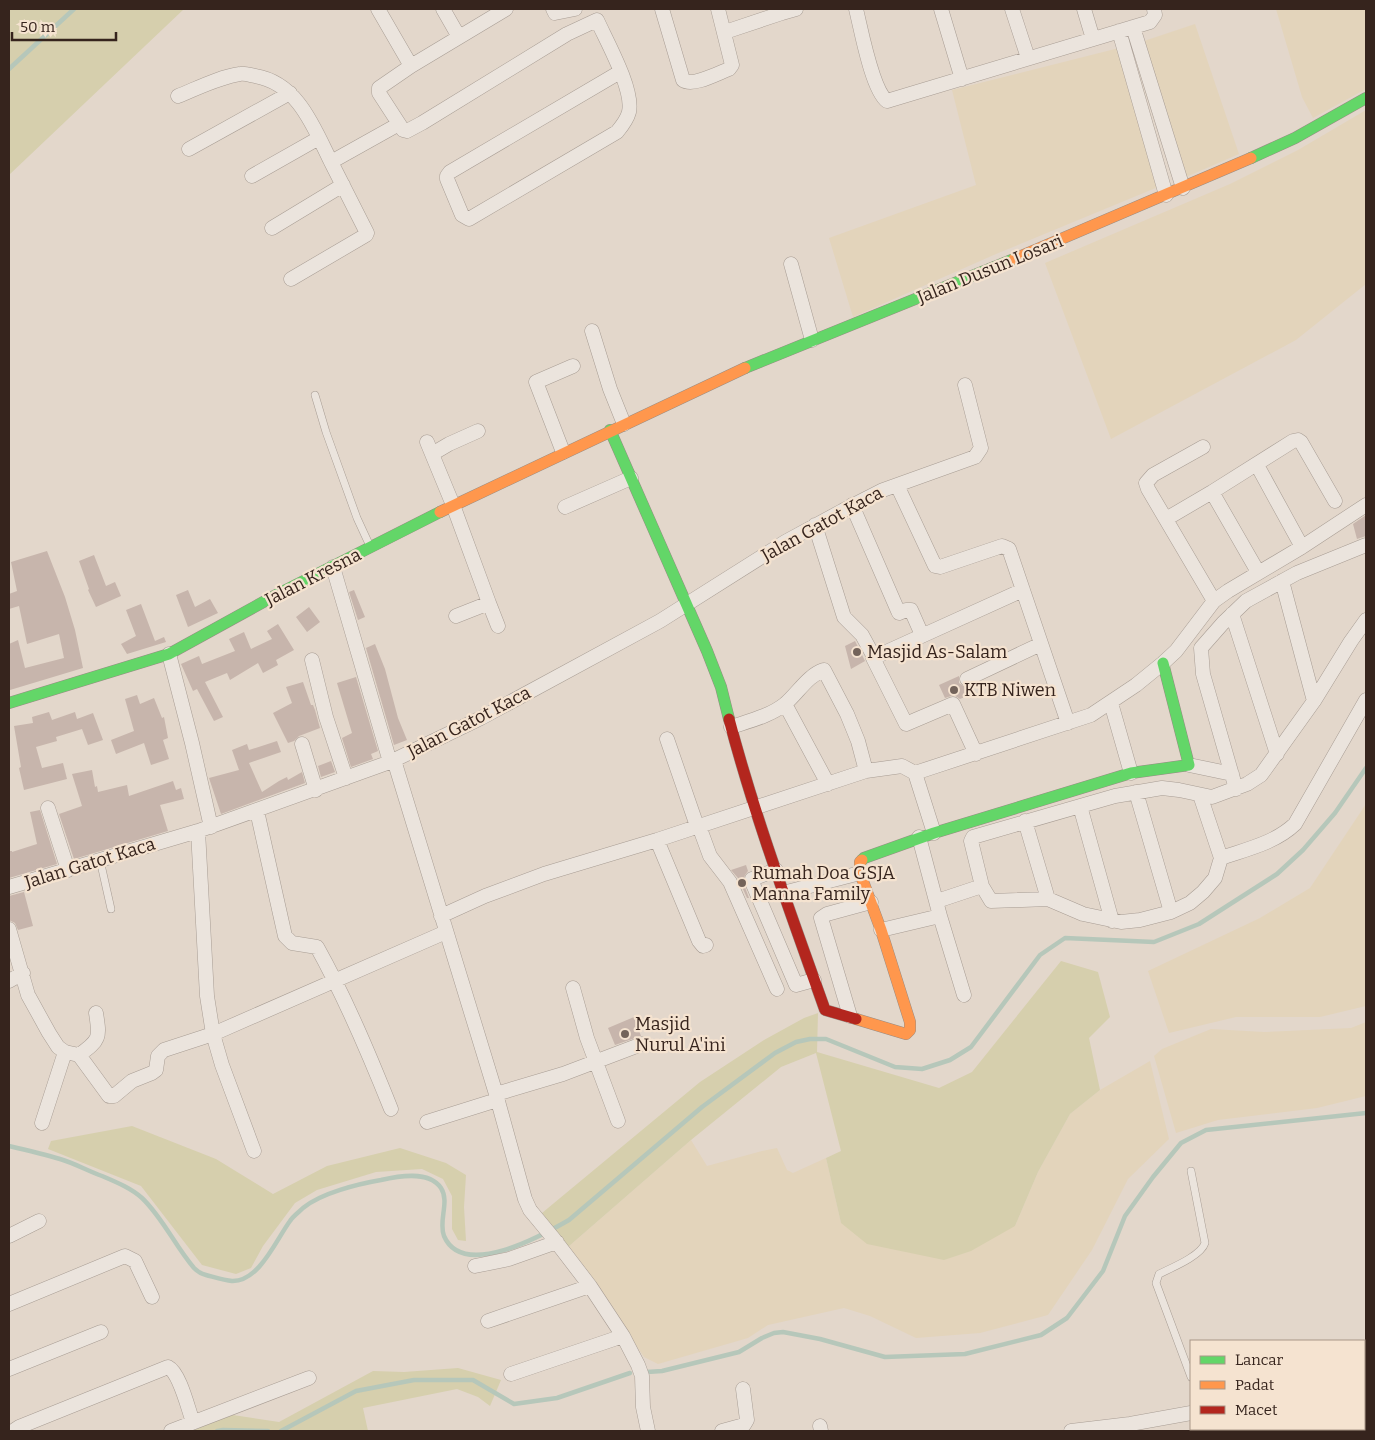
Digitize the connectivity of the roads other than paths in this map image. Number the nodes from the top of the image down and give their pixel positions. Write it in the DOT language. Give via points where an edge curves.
graph roads {
  1 [pos="378,9"];
  2 [pos="443,9"];
  3 [pos="506,9"];
  4 [pos="574,9"];
  5 [pos="662,9"];
  6 [pos="718,9"];
  7 [pos="796,9"];
  8 [pos="856,9"];
  9 [pos="941,9"];
  10 [pos="1012,9"];
  11 [pos="1084,9"];
  12 [pos="1154,9"];
  13 [pos="554,11"];
  14 [pos="781,11"];
  15 [pos="595,14"];
  16 [pos="1133,27"];
  17 [pos="1119,31"];
  18 [pos="725,32"];
  19 [pos="567,34"];
  20 [pos="460,37"];
  21 [pos="1093,39"];
  22 [pos="1028,58"];
  23 [pos="411,66"];
  24 [pos="620,72"];
  25 [pos="962,79"];
  26 [pos="290,93"];
  27 [pos="178,96"];
  28 [pos="1366,98"];
  29 [pos="399,124"];
  30 [pos="319,138"];
  31 [pos="189,149"];
  32 [pos="332,162"];
  33 [pos="252,176"];
  34 [pos="343,186"];
  35 [pos="1182,188"];
  36 [pos="1166,195"];
  37 [pos="272,228"];
  38 [pos="791,264"];
  39 [pos="291,279"];
  40 [pos="592,331"];
  41 [pos="812,340"];
  42 [pos="573,366"];
  43 [pos="964,385"];
  44 [pos="315,395"];
  45 [pos="624,424"];
  46 [pos="610,430"];
  47 [pos="478,431"];
  48 [pos="1203,447"];
  49 [pos="563,452"];
  50 [pos="1257,465"];
  51 [pos="631,478"];
  52 [pos="897,485"];
  53 [pos="1212,492"];
  54 [pos="1335,501"];
  55 [pos="453,505"];
  56 [pos="1366,505"];
  57 [pos="852,506"];
  58 [pos="565,507"];
  59 [pos="1166,519"];
  60 [pos="815,525"];
  61 [pos="1366,545"];
  62 [pos="370,547"];
  63 [pos="1302,547"];
  64 [pos="333,567"];
  65 [pos="1258,572"];
  66 [pos="1282,581"];
  67 [pos="1022,590"];
  68 [pos="1214,601"];
  69 [pos="489,603"];
  70 [pos="687,604"];
  71 [pos="1232,614"];
  72 [pos="456,616"];
  73 [pos="1366,620"];
  74 [pos="498,626"];
  75 [pos="922,635"];
  76 [pos="1042,644"];
  77 [pos="169,654"];
  78 [pos="874,657"];
  79 [pos="312,660"];
  80 [pos="1163,663"];
  81 [pos="967,679"];
  82 [pos="1314,700"];
  83 [pos="1366,700"];
  84 [pos="9,703"];
  85 [pos="1111,703"];
  86 [pos="785,704"];
  87 [pos="1068,722"];
  88 [pos="731,727"];
  89 [pos="668,739"];
  90 [pos="302,744"];
  91 [pos="976,754"];
  92 [pos="1277,754"];
  93 [pos="392,761"];
  94 [pos="1189,765"];
  95 [pos="866,771"];
  96 [pos="916,773"];
  97 [pos="1131,773"];
  98 [pos="1232,774"];
  99 [pos="346,778"];
  100 [pos="828,784"];
  101 [pos="1236,789"];
  102 [pos="316,790"];
  103 [pos="1136,792"];
  104 [pos="1200,795"];
  105 [pos="1080,806"];
  106 [pos="48,808"];
  107 [pos="756,808"];
  108 [pos="257,811"];
  109 [pos="1025,821"];
  110 [pos="698,826"];
  111 [pos="204,829"];
  112 [pos="934,833"];
  113 [pos="919,838"];
  114 [pos="657,840"];
  115 [pos="1221,858"];
  116 [pos="100,860"];
  117 [pos="68,870"];
  118 [pos="776,870"];
  119 [pos="860,873"];
  120 [pos="982,886"];
  121 [pos="9,887"];
  122 [pos="783,893"];
  123 [pos="1048,899"];
  124 [pos="871,902"];
  125 [pos="936,902"];
  126 [pos="112,909"];
  127 [pos="1171,912"];
  128 [pos="441,916"];
  129 [pos="940,916"];
  130 [pos="1112,921"];
  131 [pos="9,929"];
  132 [pos="882,930"];
  133 [pos="446,932"];
  134 [pos="706,945"];
  135 [pos="22,973"];
  136 [pos="814,980"];
  137 [pos="9,981"];
  138 [pos="336,981"];
  139 [pos="573,988"];
  140 [pos="777,989"];
  141 [pos="964,995"];
  142 [pos="96,1013"];
  143 [pos="850,1016"];
  144 [pos="213,1034"];
  145 [pos="642,1044"];
  146 [pos="65,1052"];
  147 [pos="79,1055"];
  148 [pos="596,1063"];
  149 [pos="497,1097"];
  150 [pos="391,1109"];
  151 [pos="618,1121"];
  152 [pos="427,1122"];
  153 [pos="42,1123"];
  154 [pos="254,1151"];
  155 [pos="1191,1171"];
  156 [pos="39,1221"];
  157 [pos="9,1236"];
  158 [pos="555,1240"];
  159 [pos="475,1266"];
  160 [pos="590,1286"];
  161 [pos="152,1297"];
  162 [pos="9,1304"];
  163 [pos="488,1321"];
  164 [pos="102,1332"];
  165 [pos="623,1336"];
  166 [pos="9,1369"];
  167 [pos="510,1374"];
  168 [pos="1190,1375"];
  169 [pos="309,1378"];
  170 [pos="743,1389"];
  171 [pos="1190,1413"];
  172 [pos="193,1422"];
  173 [pos="1104,1429"];
  174 [pos="13,1431"];
  175 [pos="171,1431"];
  176 [pos="648,1431"];
  177 [pos="722,1431"];
  178 [pos="1070,1431"];
  1 -- 23 [label="street"];
  2 -- 20 [label="street"];
  3 -- 20 [label="street"];
  4 -- 13 [label="street"];
  5 -- 18 [label="street" via="683,80 688,83 731,68 733,62"];
  6 -- 18 [label="street"];
  7 -- 14 [label="street"];
  8 -- 25 [label="street" via="873,72 881,95 887,100"];
  9 -- 25 [label="street"];
  10 -- 22 [label="street"];
  11 -- 21 [label="street"];
  12 -- 16 [label="street" via="1154,19"];
  13 -- 19 [label="street"];
  14 -- 18 [label="street"];
  15 -- 19 [label="street"];
  15 -- 24 [label="street"];
  16 -- 17 [label="street"];
  16 -- 35 [label="street"];
  17 -- 21 [label="street"];
  17 -- 36 [label="street"];
  19 -- 29 [label="street" via="407,131"];
  20 -- 23 [label="street"];
  21 -- 22 [label="street"];
  22 -- 25 [label="street"];
  23 -- 29 [label="street" via="378,90"];
  24 -- 24 [label="street" via="450,172 447,179 462,215 469,219 617,132 625,123 630,97"];
  26 -- 27 [label="street" via="267,78 242,74"];
  26 -- 30 [label="street" via="306,113"];
  26 -- 31 [label="street"];
  28 -- 35 [label="street, Jalan Dusun Losari" via="1295,138"];
  29 -- 32 [label="street"];
  30 -- 32 [label="street"];
  30 -- 33 [label="street"];
  32 -- 34 [label="street"];
  34 -- 37 [label="street"];
  34 -- 39 [label="street" via="366,235"];
  35 -- 36 [label="street, Jalan Dusun Losari"];
  36 -- 41 [label="street, Jalan Dusun Losari"];
  38 -- 41 [label="street"];
  40 -- 45 [label="street"];
  41 -- 45 [label="street, Jalan Dusun Losari"];
  42 -- 49 [label="street" via="536,382"];
  43 -- 52 [label="street, Jalan Gatot Kaca" via="980,452"];
  44 -- 62 [label="lane" via="354,511"];
  45 -- 46 [label="street, Jalan Dusun Losari"];
  46 -- 49 [label="street, Jalan Kresna"];
  46 -- 51 [label="street"];
  47 -- 55 [label="street" via="449,444 429,448"];
  48 -- 59 [label="street" via="1148,479 1148,489"];
  49 -- 55 [label="street, Jalan Kresna"];
  50 -- 53 [label="street"];
  50 -- 54 [label="street" via="1293,440 1298,440"];
  50 -- 63 [label="street"];
  51 -- 58 [label="street"];
  51 -- 70 [label="street"];
  52 -- 57 [label="street, Jalan Gatot Kaca"];
  52 -- 67 [label="street" via="935,566 1005,546"];
  53 -- 59 [label="street"];
  53 -- 65 [label="street"];
  55 -- 62 [label="street, Jalan Kresna"];
  55 -- 69 [label="street"];
  56 -- 63 [label="street"];
  57 -- 60 [label="street, Jalan Gatot Kaca"];
  57 -- 75 [label="street" via="898,611 911,610"];
  59 -- 68 [label="street"];
  60 -- 70 [label="street, Jalan Gatot Kaca"];
  60 -- 78 [label="street" via="844,617 862,635"];
  61 -- 66 [label="street"];
  62 -- 64 [label="street, Jalan Kresna"];
  63 -- 65 [label="street"];
  64 -- 77 [label="street, Jalan Kresna"];
  64 -- 93 [label="street"];
  65 -- 68 [label="street"];
  66 -- 71 [label="street" via="1246,601"];
  66 -- 82 [label="street"];
  67 -- 75 [label="street"];
  67 -- 76 [label="street"];
  68 -- 80 [label="street"];
  69 -- 72 [label="street"];
  69 -- 74 [label="street"];
  70 -- 88 [label="street" via="717,678"];
  70 -- 93 [label="street, Jalan Gatot Kaca" via="481,718"];
  71 -- 92 [label="street"];
  71 -- 98 [label="street" via="1201,648 1203,674"];
  73 -- 82 [label="street"];
  75 -- 78 [label="street"];
  76 -- 81 [label="street"];
  76 -- 87 [label="street"];
  77 -- 84 [label="street, Jalan Kresna"];
  77 -- 111 [label="street" via="192,743"];
  78 -- 91 [label="street" via="906,724 953,704"];
  79 -- 99 [label="street"];
  80 -- 85 [label="street"];
  80 -- 94 [label="street"];
  82 -- 92 [label="street"];
  83 -- 115 [label="street" via="1295,824 1269,842"];
  85 -- 87 [label="street" via="1091,715"];
  85 -- 97 [label="street"];
  86 -- 88 [label="street" via="768,714"];
  86 -- 95 [label="street" via="813,676 825,671 847,714"];
  86 -- 100 [label="street"];
  87 -- 91 [label="street"];
  88 -- 107 [label="street"];
  89 -- 110 [label="street"];
  90 -- 102 [label="street"];
  91 -- 96 [label="street"];
  92 -- 101 [label="street" via="1261,775"];
  93 -- 99 [label="street, Jalan Gatot Kaca"];
  93 -- 128 [label="street"];
  94 -- 97 [label="street"];
  94 -- 98 [label="street"];
  95 -- 96 [label="street" via="902,766"];
  95 -- 100 [label="street"];
  96 -- 112 [label="street"];
  97 -- 112 [label="street"];
  98 -- 101 [label="street"];
  99 -- 102 [label="street, Jalan Gatot Kaca"];
  100 -- 107 [label="street"];
  101 -- 104 [label="street" via="1212,797"];
  102 -- 108 [label="street, Jalan Gatot Kaca"];
  103 -- 104 [label="street" via="1162,788"];
  103 -- 105 [label="street"];
  103 -- 127 [label="street"];
  104 -- 115 [label="street"];
  105 -- 109 [label="street"];
  105 -- 130 [label="street"];
  106 -- 117 [label="street"];
  107 -- 110 [label="street"];
  107 -- 118 [label="street"];
  108 -- 111 [label="street, Jalan Gatot Kaca"];
  108 -- 138 [label="street" via="285,936 292,943 317,947"];
  109 -- 120 [label="street" via="972,837"];
  109 -- 123 [label="street"];
  110 -- 114 [label="street"];
  110 -- 140 [label="street" via="710,856 730,882"];
  111 -- 116 [label="street, Jalan Gatot Kaca"];
  111 -- 144 [label="street" via="207,996"];
  112 -- 113 [label="street"];
  113 -- 119 [label="street" via="864,858 860,862"];
  113 -- 125 [label="street"];
  114 -- 128 [label="street" via="544,874"];
  114 -- 134 [label="street" via="699,941"];
  115 -- 127 [label="street" via="1209,886"];
  116 -- 117 [label="street, Jalan Gatot Kaca"];
  116 -- 126 [label="lane"];
  117 -- 121 [label="street, Jalan Gatot Kaca"];
  118 -- 122 [label="street"];
  118 -- 136 [label="street" via="752,879 752,882 796,985"];
  119 -- 122 [label="street"];
  119 -- 124 [label="street"];
  120 -- 123 [label="street" via="991,901"];
  120 -- 125 [label="street"];
  122 -- 136 [label="street"];
  123 -- 130 [label="street" via="1082,914"];
  124 -- 132 [label="street"];
  124 -- 143 [label="street" via="821,918"];
  125 -- 129 [label="street"];
  127 -- 130 [label="street" via="1140,920"];
  128 -- 133 [label="street"];
  129 -- 132 [label="street"];
  129 -- 141 [label="street"];
  131 -- 135 [label="street"];
  132 -- 143 [label="street" via="910,1030 906,1034"];
  133 -- 138 [label="street"];
  133 -- 149 [label="street"];
  135 -- 137 [label="street"];
  135 -- 146 [label="street" via="28,995 49,1033"];
  136 -- 143 [label="street" via="825,1010"];
  138 -- 144 [label="street"];
  138 -- 150 [label="street"];
  139 -- 148 [label="street"];
  142 -- 147 [label="street" via="97,1039"];
  144 -- 147 [label="street" via="164,1050 158,1056 156,1070 132,1081 114,1096 109,1096"];
  144 -- 154 [label="street"];
  145 -- 148 [label="street"];
  146 -- 147 [label="street"];
  146 -- 153 [label="street"];
  148 -- 149 [label="street"];
  148 -- 151 [label="street"];
  149 -- 152 [label="street"];
  149 -- 158 [label="street" via="525,1199"];
  155 -- 168 [label="lane" via="1204,1248 1160,1274 1156,1283"];
  156 -- 157 [label="street"];
  158 -- 159 [label="street" via="509,1259"];
  158 -- 160 [label="street"];
  160 -- 163 [label="street"];
  160 -- 165 [label="street"];
  161 -- 162 [label="street" via="135,1261 125,1256"];
  164 -- 166 [label="street"];
  165 -- 167 [label="street"];
  165 -- 176 [label="street" via="642,1376"];
  169 -- 172 [label="street"];
  170 -- 177 [label="street" via="747,1420 736,1428"];
  171 -- 173 [label="street"];
  172 -- 174 [label="street" via="177,1379 168,1367"];
  172 -- 175 [label="street"];
  173 -- 178 [label="street"];
}
